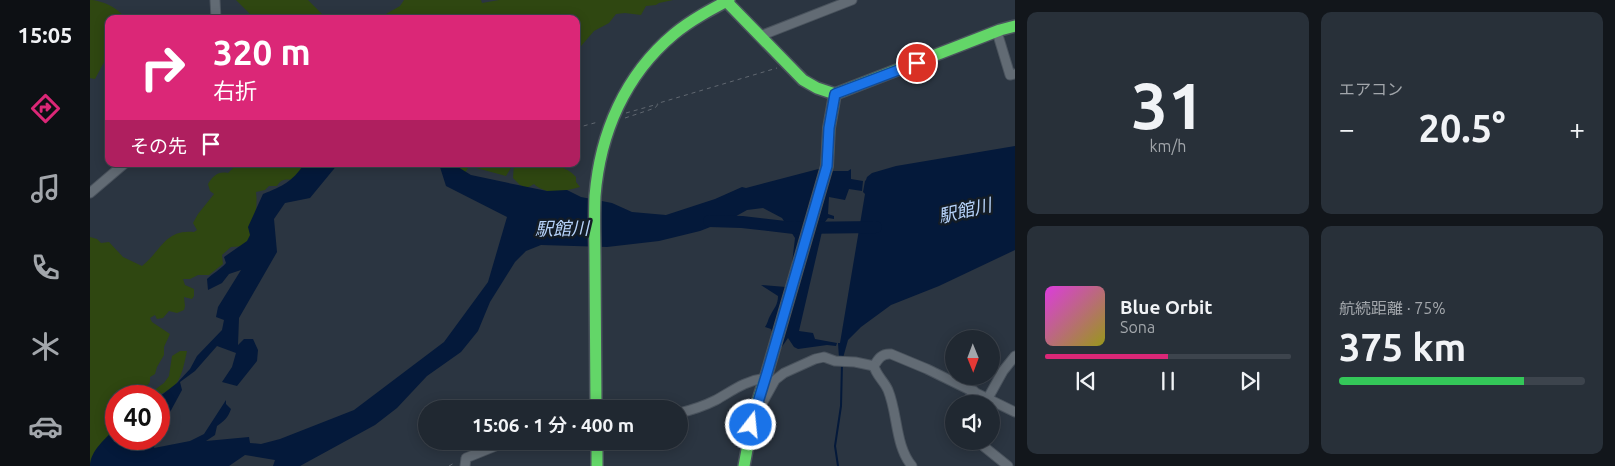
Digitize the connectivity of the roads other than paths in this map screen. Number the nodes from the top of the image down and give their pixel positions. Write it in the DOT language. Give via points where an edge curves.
graph roads {
  1 [pos="215,0"];
  2 [pos="727,0"];
  3 [pos="852,0"];
  4 [pos="216,15"];
  5 [pos="1015,26"];
  6 [pos="997,32"];
  7 [pos="760,36"];
  8 [pos="1015,74"];
  9 [pos="835,94"];
  10 [pos="120,167"];
  11 [pos="90,193"];
  12 [pos="1015,356"];
  13 [pos="1007,365"];
  14 [pos="874,366"];
  15 [pos="1015,371"];
  16 [pos="766,376"];
  17 [pos="974,392"];
  18 [pos="972,395"];
  19 [pos="981,395"];
  20 [pos="990,395"];
  21 [pos="596,400"];
  22 [pos="1000,404"];
  23 [pos="688,410"];
  24 [pos="1015,412"];
  25 [pos="751,424"];
  26 [pos="486,450"];
  27 [pos="597,450"];
  28 [pos="988,450"];
  29 [pos="465,466"];
  30 [pos="597,466"];
  31 [pos="744,466"];
  32 [pos="912,466"];
  33 [pos="1008,466"];
  1 -- 4 [label="street"];
  2 -- 7 [label="main road"];
  2 -- 21 [label="main road" via="668,37 646,60 618,101 609,125 601,151 596,188"];
  3 -- 7 [label="street"];
  5 -- 6 [label="main road"];
  6 -- 8 [label="street" via="1010,75"];
  6 -- 9 [label="main road"];
  7 -- 9 [label="main road" via="812,86"];
  9 -- 16 [label="main road" via="827,166"];
  10 -- 11 [label="street"];
  12 -- 13 [label="street"];
  13 -- 15 [label="street"];
  13 -- 20 [label="street"];
  14 -- 17 [label="street" via="880,357 891,354"];
  14 -- 25 [label="street" via="822,357 800,366 772,383"];
  14 -- 32 [label="street" via="890,395 902,444"];
  16 -- 23 [label="street"];
  16 -- 25 [label="main road"];
  17 -- 18 [label="street"];
  17 -- 19 [label="street"];
  22 -- 24 [label="street"];
  25 -- 31 [label="main road"];
  26 -- 29 [label="street" via="466,458"];
  27 -- 30 [label="main road"];
  28 -- 33 [label="street"];
}
